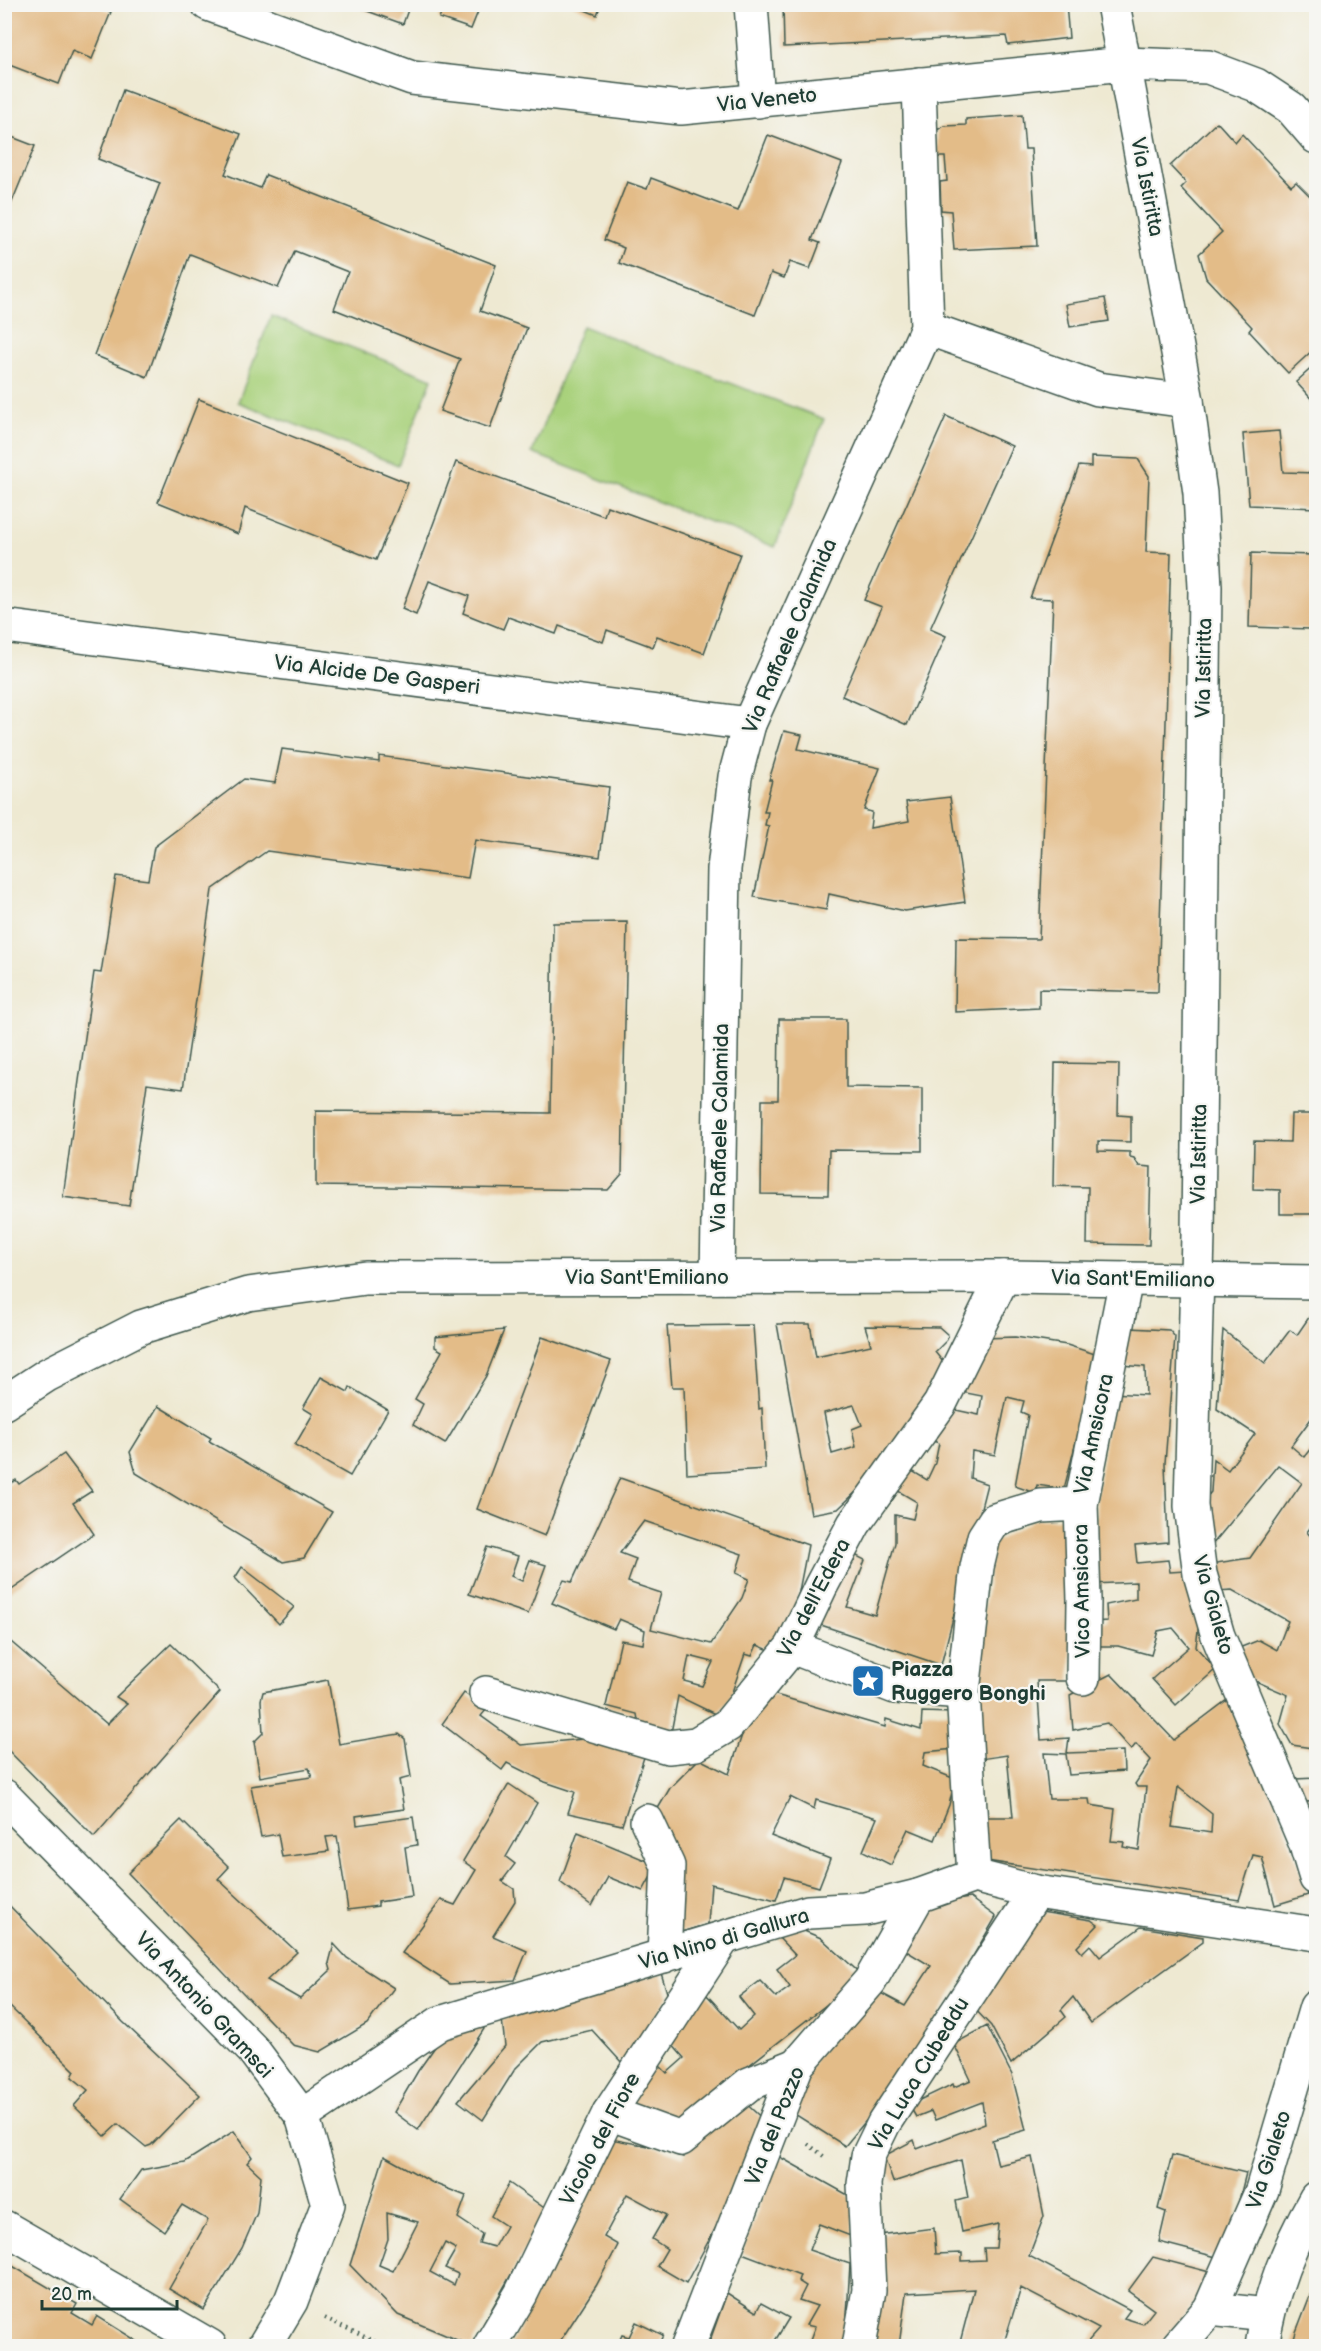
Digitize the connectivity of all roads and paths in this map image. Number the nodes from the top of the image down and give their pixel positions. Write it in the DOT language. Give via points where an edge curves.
graph roads {
  1 [pos="751,4"];
  2 [pos="1113,4"];
  3 [pos="214,6"];
  4 [pos="1124,64"];
  5 [pos="919,84"];
  6 [pos="758,101"];
  7 [pos="1317,137"];
  8 [pos="927,328"];
  9 [pos="1187,401"];
  10 [pos="4,626"];
  11 [pos="749,724"];
  12 [pos="717,1276"];
  13 [pos="1003,1277"];
  14 [pos="1126,1279"];
  15 [pos="1198,1279"];
  16 [pos="1317,1282"];
  17 [pos="4,1403"];
  18 [pos="1080,1504"];
  19 [pos="792,1647"];
  20 [pos="1083,1678"];
  21 [pos="963,1692"];
  22 [pos="486,1693"];
  23 [pos="4,1796"];
  24 [pos="647,1821"];
  25 [pos="974,1876"];
  26 [pos="1317,1878"];
  27 [pos="1036,1892"];
  28 [pos="918,1896"];
  29 [pos="1317,1934"];
  30 [pos="723,1939"];
  31 [pos="664,1956"];
  32 [pos="1317,2007"];
  33 [pos="797,2065"];
  34 [pos="609,2113"];
  35 [pos="302,2116"];
  36 [pos="773,2128"];
  37 [pos="866,2171"];
  38 [pos="1317,2198"];
  39 [pos="4,2227"];
  40 [pos="1210,2309"];
  41 [pos="315,2313"];
  42 [pos="1264,2331"];
  43 [pos="210,2346"];
  44 [pos="264,2346"];
  45 [pos="384,2346"];
  46 [pos="490,2346"];
  47 [pos="687,2346"];
  48 [pos="859,2346"];
  49 [pos="1178,2346"];
  1 -- 6 [label="street"];
  2 -- 4 [label="street, Via Istiritta"];
  3 -- 6 [label="street, Via Veneto" via="412,78 681,108"];
  4 -- 5 [label="street, Via Veneto"];
  4 -- 7 [label="street, Via Veneto" via="1208,67 1256,85 1291,108"];
  4 -- 9 [label="street, Via Istiritta"];
  5 -- 6 [label="street, Via Veneto"];
  5 -- 8 [label="street, Via Raffaele Calamida"];
  8 -- 9 [label="street" via="1098,389"];
  8 -- 11 [label="street, Via Raffaele Calamida"];
  9 -- 15 [label="street, Via Istiritta" via="1200,493 1205,587"];
  10 -- 11 [label="street, Via Alcide De Gasperi"];
  11 -- 12 [label="street, Via Raffaele Calamida" via="735,777 724,869"];
  12 -- 13 [label="street, Via Sant'Emiliano"];
  12 -- 17 [label="street, Via Sant'Emiliano" via="365,1278 248,1294 141,1327 47,1375"];
  13 -- 14 [label="street, Via Sant'Emiliano"];
  13 -- 19 [label="street, Via dell'Edera" via="940,1404 854,1524"];
  14 -- 15 [label="street, Via Sant'Emiliano"];
  14 -- 18 [label="street, Via Amsicora"];
  15 -- 16 [label="street, Via Sant'Emiliano"];
  15 -- 26 [label="street, Via Gialeto" via="1191,1506 1200,1574 1218,1636"];
  18 -- 20 [label="street, Vico Amsicora"];
  18 -- 21 [label="street, Via Amsicora" via="1041,1506 995,1520 984,1537"];
  19 -- 21 [label="street" via="895,1687"];
  19 -- 22 [label="street, Via dell'Edera" via="728,1725 696,1744 668,1747"];
  21 -- 25 [label="street, Via Amsicora"];
  23 -- 35 [label="street, Via Antonio Gramsci" via="253,2050"];
  24 -- 31 [label="street" via="668,1866"];
  25 -- 27 [label="street"];
  25 -- 28 [label="street, Via Nino di Gallura"];
  27 -- 29 [label="street"];
  27 -- 37 [label="street, Via Luca Cubeddu" via="884,2123 868,2156"];
  28 -- 30 [label="street, Via Nino di Gallura" via="865,1909 808,1912"];
  28 -- 33 [label="street, Via del Pozzo" via="870,1981"];
  30 -- 31 [label="street, Via Nino di Gallura"];
  30 -- 34 [label="street, Vicolo del Fiore"];
  31 -- 35 [label="street, Via Nino di Gallura" via="440,2023"];
  32 -- 40 [label="street, Via Gialeto" via="1262,2190"];
  33 -- 34 [label="street" via="749,2084 681,2139"];
  33 -- 36 [label="street, Via del Pozzo"];
  34 -- 46 [label="street, Vicolo del Fiore" via="520,2294"];
  35 -- 44 [label="street, Via Antonio Gramsci" via="328,2204 291,2301"];
  36 -- 37 [label="path" via="798,2137 830,2161"];
  36 -- 47 [label="street, Via del Pozzo"];
  37 -- 48 [label="street, Via Luca Cubeddu" via="869,2290"];
  38 -- 42 [label="street" via="1282,2266"];
  39 -- 43 [label="street"];
  40 -- 42 [label="street"];
  40 -- 49 [label="street, Via Gialeto"];
  41 -- 45 [label="path"];
}
